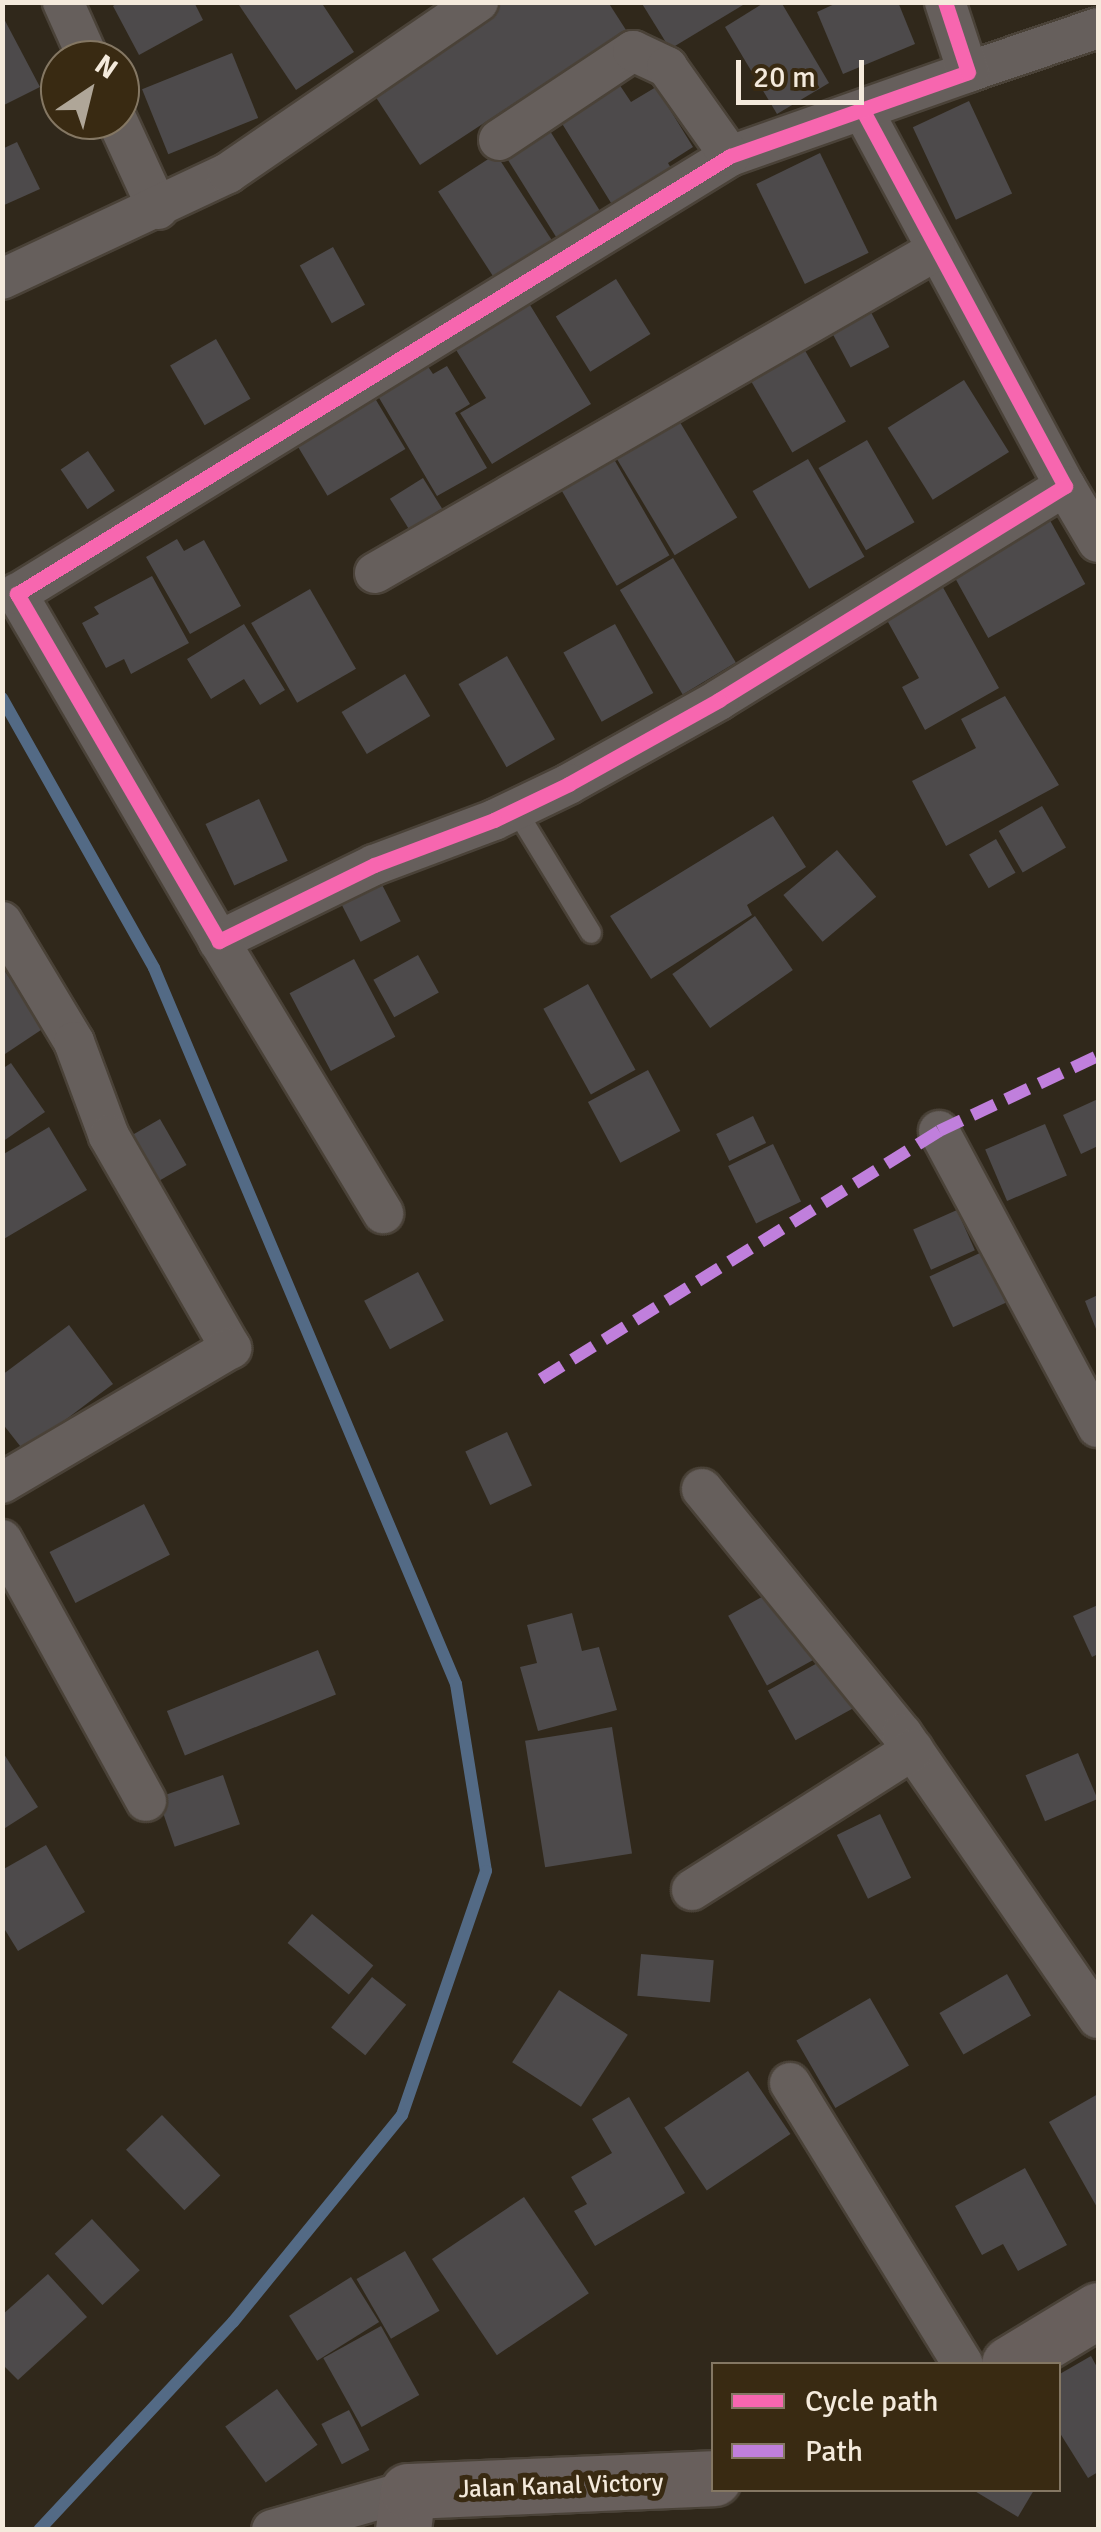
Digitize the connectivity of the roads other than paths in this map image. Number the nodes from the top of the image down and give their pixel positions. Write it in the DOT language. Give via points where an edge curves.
graph roads {
  1 [pos="63,2"];
  2 [pos="478,2"];
  3 [pos="945,2"];
  4 [pos="1098,28"];
  5 [pos="80,40"];
  6 [pos="968,72"];
  7 [pos="863,112"];
  8 [pos="126,140"];
  9 [pos="500,140"];
  10 [pos="730,156"];
  11 [pos="158,210"];
  12 [pos="935,251"];
  13 [pos="2,280"];
  14 [pos="1066,486"];
  15 [pos="1098,542"];
  16 [pos="375,574"];
  17 [pos="10,582"];
  18 [pos="516,810"];
  19 [pos="2,922"];
  20 [pos="591,934"];
  21 [pos="219,941"];
  22 [pos="940,1131"];
  23 [pos="383,1213"];
  24 [pos="1098,1427"];
  25 [pos="2,1483"];
  26 [pos="702,1489"];
  27 [pos="2,1540"];
  28 [pos="913,1750"];
  29 [pos="146,1800"];
  30 [pos="692,1890"];
  31 [pos="1098,2018"];
  32 [pos="790,2083"];
  33 [pos="1098,2310"];
  34 [pos="962,2362"];
  35 [pos="1011,2362"];
  36 [pos="711,2478"];
  37 [pos="405,2514"];
  38 [pos="272,2530"];
  1 -- 5 [label="street"];
  2 -- 11 [label="street" via="228,173"];
  3 -- 6 [label="street"];
  4 -- 6 [label="street"];
  6 -- 7 [label="street"];
  7 -- 10 [label="street"];
  7 -- 12 [label="street"];
  8 -- 11 [label="street"];
  9 -- 10 [label="street" via="633,51 667,68"];
  10 -- 17 [label="street"];
  11 -- 13 [label="street"];
  12 -- 14 [label="street"];
  12 -- 16 [label="street"];
  14 -- 15 [label="street"];
  14 -- 18 [label="street" via="719,700"];
  17 -- 21 [label="street"];
  18 -- 20 [label="lane"];
  18 -- 21 [label="street" via="374,865"];
  19 -- 25 [label="street" via="74,1042 110,1136 231,1348"];
  21 -- 23 [label="street"];
  22 -- 24 [label="street"];
  26 -- 28 [label="street"];
  27 -- 29 [label="street"];
  28 -- 30 [label="street" via="785,1825"];
  28 -- 31 [label="street"];
  32 -- 34 [label="street"];
  33 -- 35 [label="street"];
  36 -- 37 [label="street, Jalan Kanal Victory"];
  37 -- 38 [label="street"];
}
